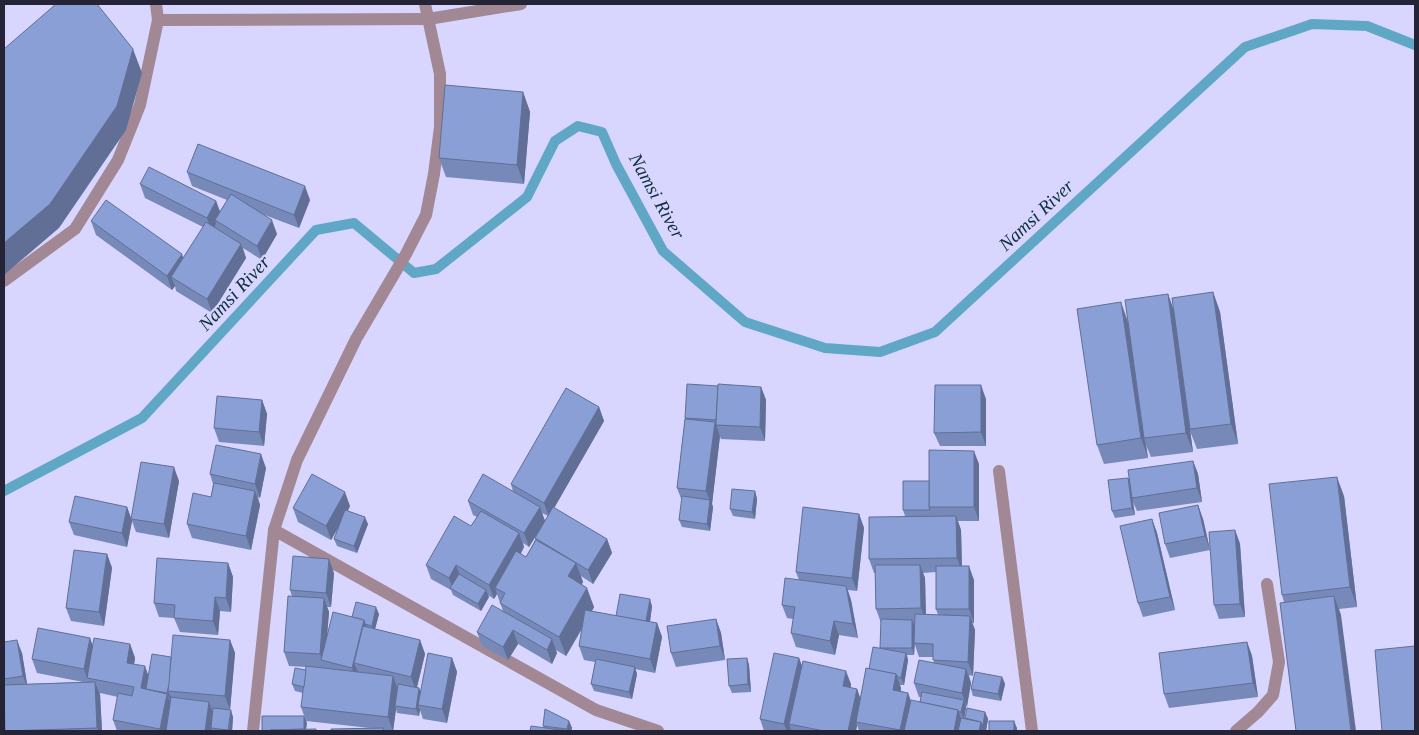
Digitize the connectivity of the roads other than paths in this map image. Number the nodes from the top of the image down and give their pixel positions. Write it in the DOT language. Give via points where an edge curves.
graph roads {
  1 [pos="156,4"];
  2 [pos="425,4"];
  3 [pos="521,4"];
  4 [pos="158,20"];
  5 [pos="428,20"];
  6 [pos="4,281"];
  7 [pos="998,471"];
  8 [pos="274,530"];
  9 [pos="1267,584"];
  10 [pos="253,731"];
  11 [pos="658,731"];
  12 [pos="1032,731"];
  13 [pos="1236,731"];
  1 -- 4 [label="street"];
  2 -- 5 [label="street"];
  3 -- 5 [label="street"];
  4 -- 5 [label="street"];
  4 -- 6 [label="street" via="140,105 118,160 75,229"];
  5 -- 8 [label="street" via="440,74 440,126 426,215 356,339 297,460"];
  7 -- 12 [label="street"];
  8 -- 10 [label="street"];
  8 -- 11 [label="street" via="596,710"];
  9 -- 13 [label="street" via="1279,662 1273,696"];
}
